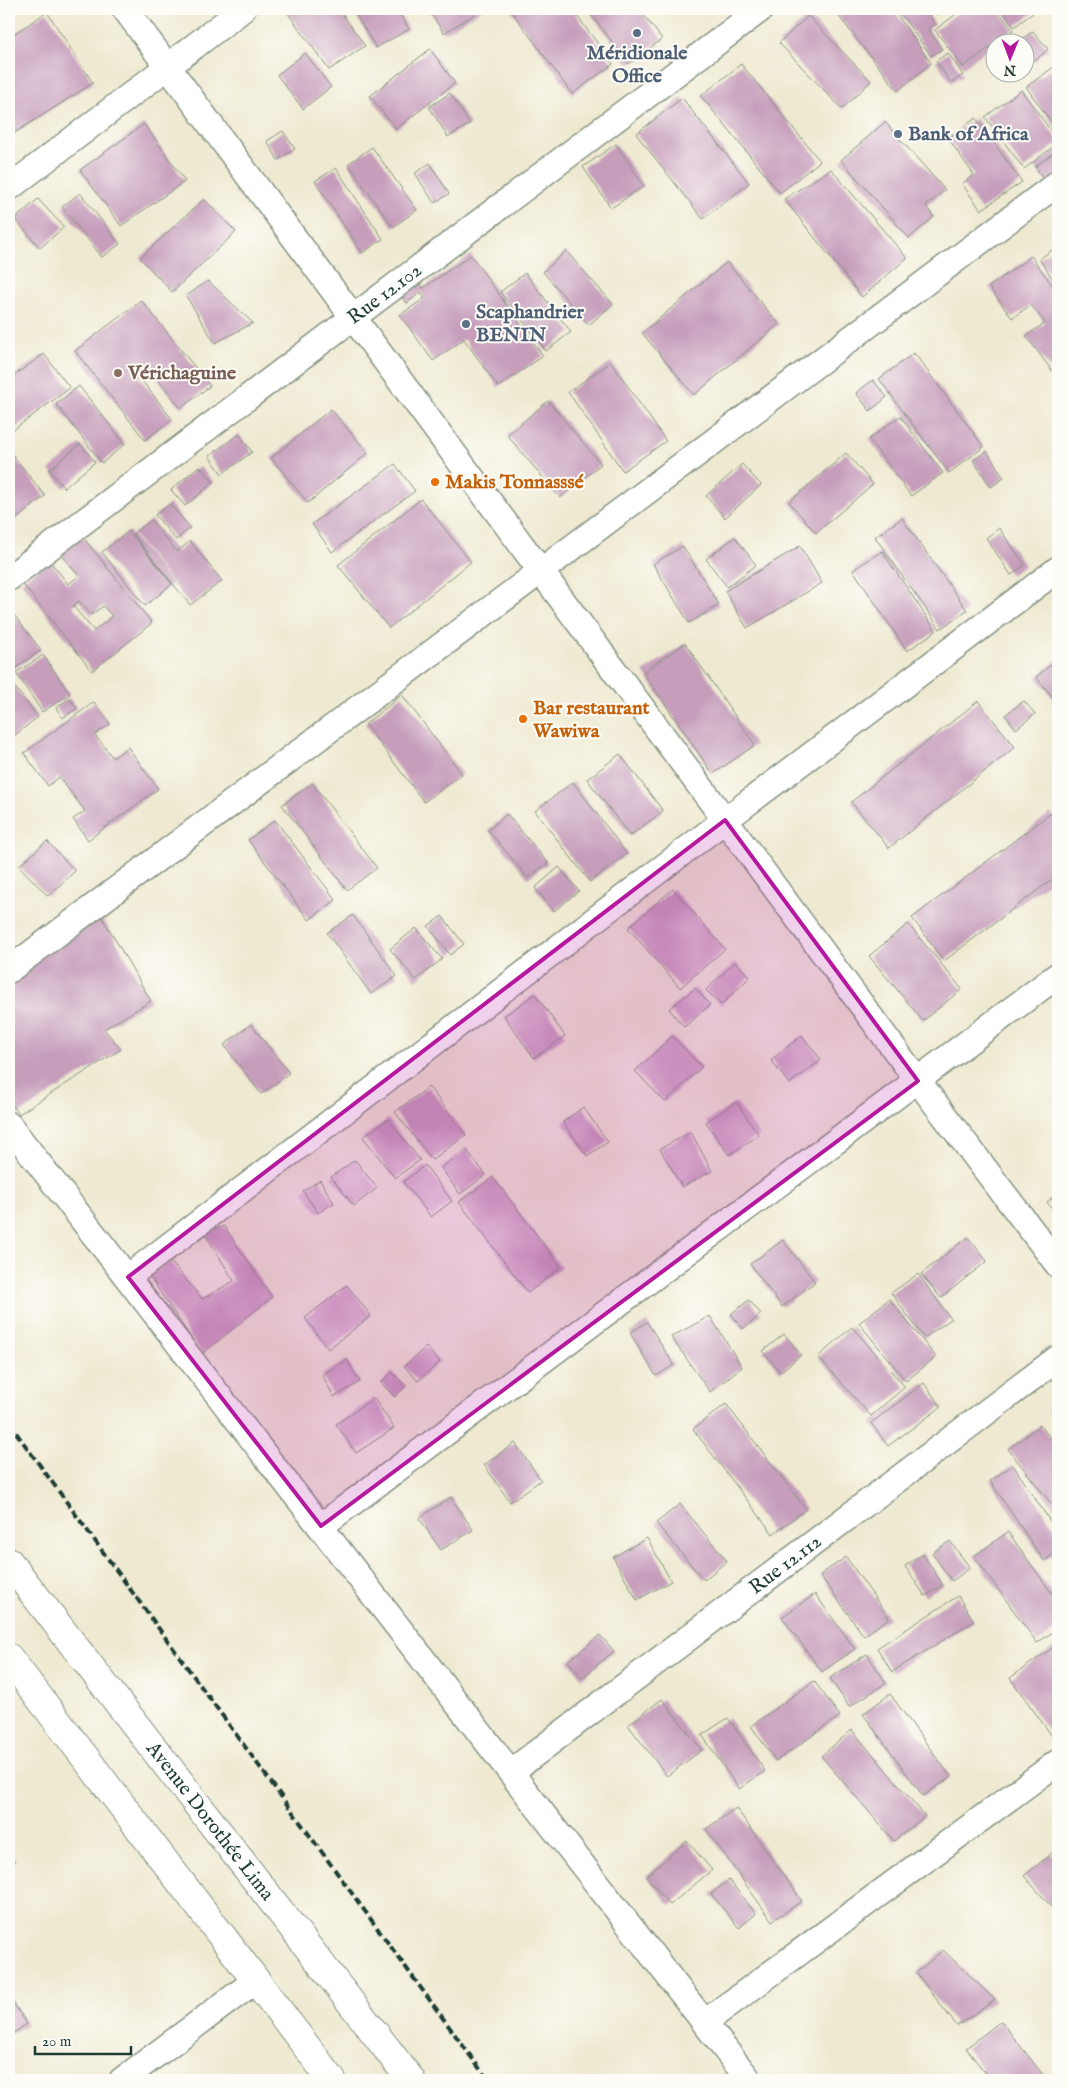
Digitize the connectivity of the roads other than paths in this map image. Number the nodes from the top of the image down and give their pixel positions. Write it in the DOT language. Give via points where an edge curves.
graph roads {
  1 [pos="125,9"];
  2 [pos="243,9"];
  3 [pos="761,9"];
  4 [pos="168,67"];
  5 [pos="1058,183"];
  6 [pos="9,188"];
  7 [pos="353,318"];
  8 [pos="1058,569"];
  9 [pos="541,571"];
  10 [pos="9,578"];
  11 [pos="725,820"];
  12 [pos="9,970"];
  13 [pos="1058,975"];
  14 [pos="918,1082"];
  15 [pos="9,1125"];
  16 [pos="1058,1265"];
  17 [pos="128,1277"];
  18 [pos="1058,1358"];
  19 [pos="321,1526"];
  20 [pos="9,1562"];
  21 [pos="9,1658"];
  22 [pos="1058,1762"];
  23 [pos="511,1772"];
  24 [pos="255,1981"];
  25 [pos="706,2022"];
  26 [pos="122,2080"];
  27 [pos="332,2080"];
  28 [pos="410,2080"];
  29 [pos="749,2080"];
  1 -- 4 [label="street"];
  2 -- 4 [label="street"];
  3 -- 7 [label="street, Rue 12.102"];
  4 -- 6 [label="street"];
  4 -- 7 [label="street"];
  5 -- 9 [label="street"];
  7 -- 9 [label="street"];
  7 -- 10 [label="street, Rue 12.102"];
  8 -- 11 [label="street"];
  9 -- 11 [label="street"];
  9 -- 12 [label="street"];
  11 -- 14 [label="street"];
  11 -- 17 [label="street"];
  13 -- 14 [label="street"];
  14 -- 16 [label="street"];
  14 -- 19 [label="street"];
  15 -- 17 [label="street"];
  17 -- 19 [label="street"];
  18 -- 23 [label="street, Rue 12.112"];
  19 -- 23 [label="street"];
  20 -- 28 [label="main road, Avenue Dorothée Lima"];
  21 -- 24 [label="main road"];
  22 -- 25 [label="street"];
  23 -- 25 [label="street"];
  24 -- 26 [label="street"];
  24 -- 27 [label="main road"];
  25 -- 29 [label="street"];
}
